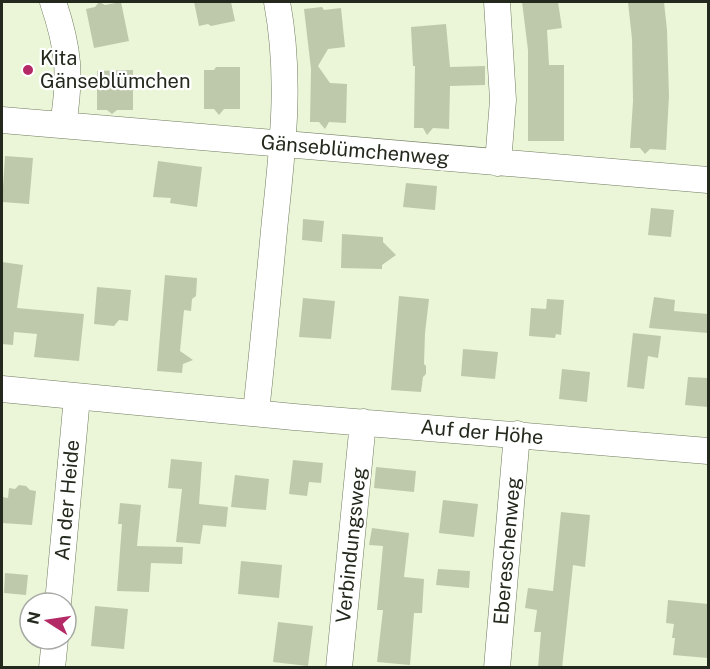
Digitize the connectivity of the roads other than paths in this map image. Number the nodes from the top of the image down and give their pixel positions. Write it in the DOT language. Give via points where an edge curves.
graph roads {
  1 [pos="53,2"];
  2 [pos="277,2"];
  3 [pos="497,2"];
  4 [pos="2,120"];
  5 [pos="63,125"];
  6 [pos="283,143"];
  7 [pos="498,163"];
  8 [pos="708,180"];
  9 [pos="2,389"];
  10 [pos="77,397"];
  11 [pos="256,412"];
  12 [pos="363,422"];
  13 [pos="517,435"];
  14 [pos="708,451"];
  15 [pos="59,591"];
  16 [pos="53,651"];
  17 [pos="52,668"];
  18 [pos="339,668"];
  19 [pos="497,668"];
  1 -- 5 [label="street" via="68,56"];
  2 -- 6 [label="street" via="286,80"];
  3 -- 7 [label="street" via="502,100"];
  4 -- 5 [label="street, Gänseblümchenweg"];
  5 -- 6 [label="street, Gänseblümchenweg"];
  6 -- 7 [label="street, Gänseblümchenweg"];
  6 -- 11 [label="street"];
  7 -- 8 [label="street, Gänseblümchenweg"];
  9 -- 10 [label="street, Auf der Höhe"];
  10 -- 11 [label="street, Auf der Höhe"];
  10 -- 15 [label="street, An der Heide"];
  11 -- 12 [label="street, Auf der Höhe"];
  12 -- 13 [label="street, Auf der Höhe"];
  12 -- 18 [label="street, Verbindungsweg"];
  13 -- 14 [label="street, Auf der Höhe"];
  13 -- 19 [label="street, Ebereschenweg"];
  16 -- 17 [label="street"];
}
